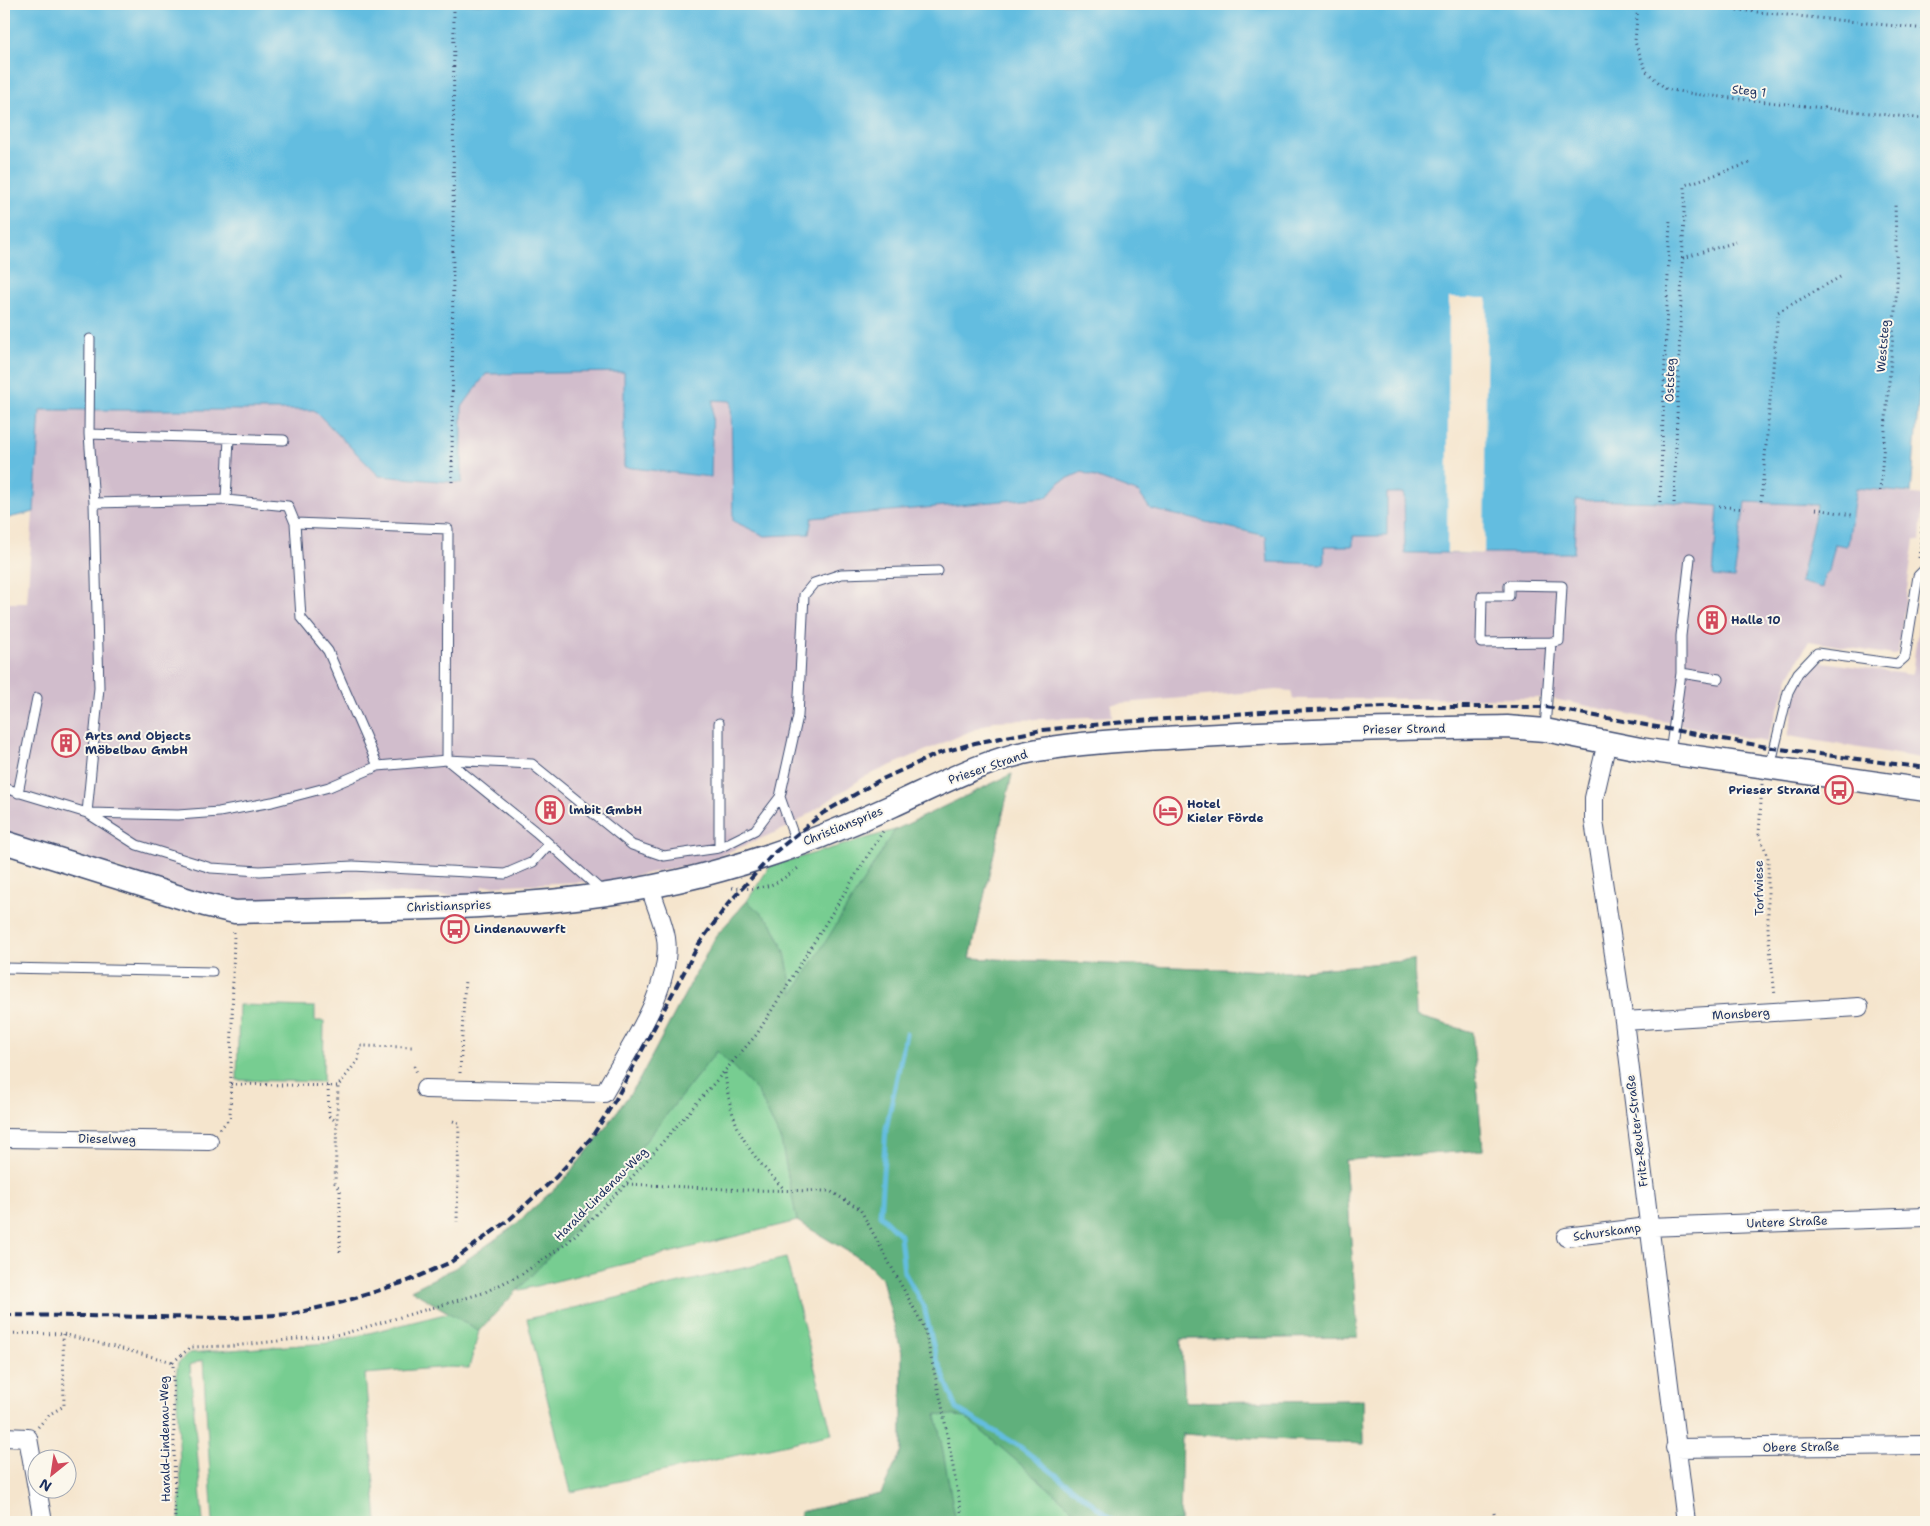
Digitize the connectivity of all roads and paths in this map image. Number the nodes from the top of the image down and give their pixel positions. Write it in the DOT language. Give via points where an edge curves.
graph roads {
  1 [pos="454,4"];
  2 [pos="1638,4"];
  3 [pos="1728,9"];
  4 [pos="1926,29"];
  5 [pos="1926,119"];
  6 [pos="1750,163"];
  7 [pos="1895,202"];
  8 [pos="1670,219"];
  9 [pos="1736,242"];
  10 [pos="1683,258"];
  11 [pos="1842,276"];
  12 [pos="90,339"];
  13 [pos="89,434"];
  14 [pos="229,438"];
  15 [pos="284,440"];
  16 [pos="452,482"];
  17 [pos="1926,485"];
  18 [pos="1880,491"];
  19 [pos="226,500"];
  20 [pos="1660,502"];
  21 [pos="1674,502"];
  22 [pos="1761,502"];
  23 [pos="94,503"];
  24 [pos="1718,506"];
  25 [pos="1744,509"];
  26 [pos="1816,509"];
  27 [pos="1852,516"];
  28 [pos="295,522"];
  29 [pos="1690,558"];
  30 [pos="1926,568"];
  31 [pos="938,571"];
  32 [pos="1918,576"];
  33 [pos="1551,642"];
  34 [pos="1681,673"];
  35 [pos="1719,679"];
  36 [pos="37,698"];
  37 [pos="719,723"];
  38 [pos="1545,730"];
  39 [pos="1607,742"];
  40 [pos="1670,753"];
  41 [pos="446,760"];
  42 [pos="378,766"];
  43 [pos="1766,766"];
  44 [pos="4,788"];
  45 [pos="1926,790"];
  46 [pos="18,793"];
  47 [pos="780,797"];
  48 [pos="889,808"];
  49 [pos="87,814"];
  50 [pos="4,842"];
  51 [pos="549,844"];
  52 [pos="797,844"];
  53 [pos="719,848"];
  54 [pos="650,886"];
  55 [pos="606,894"];
  56 [pos="235,912"];
  57 [pos="4,968"];
  58 [pos="212,972"];
  59 [pos="465,979"];
  60 [pos="1859,1007"];
  61 [pos="1776,1012"];
  62 [pos="1624,1021"];
  63 [pos="414,1047"];
  64 [pos="470,1073"];
  65 [pos="725,1073"];
  66 [pos="231,1084"];
  67 [pos="328,1086"];
  68 [pos="338,1086"];
  69 [pos="424,1090"];
  70 [pos="453,1121"];
  71 [pos="337,1122"];
  72 [pos="4,1138"];
  73 [pos="209,1141"];
  74 [pos="626,1184"];
  75 [pos="786,1190"];
  76 [pos="1926,1217"];
  77 [pos="457,1222"];
  78 [pos="1648,1227"];
  79 [pos="1566,1238"];
  80 [pos="340,1252"];
  81 [pos="4,1333"];
  82 [pos="63,1334"];
  83 [pos="173,1362"];
  84 [pos="4,1437"];
  85 [pos="28,1438"];
  86 [pos="1926,1445"];
  87 [pos="1676,1448"];
  88 [pos="1494,1513"];
  89 [pos="43,1522"];
  90 [pos="175,1522"];
  91 [pos="963,1522"];
  92 [pos="1495,1522"];
  93 [pos="1686,1522"];
  1 -- 16 [label="path"];
  2 -- 5 [label="path, Steg 1" via="1634,42 1646,71 1666,89"];
  3 -- 4 [label="path"];
  6 -- 10 [label="path, Oststeg" via="1685,185"];
  7 -- 18 [label="path, Weststeg" via="1897,286"];
  8 -- 20 [label="path"];
  9 -- 10 [label="path"];
  10 -- 21 [label="path, Oststeg"];
  11 -- 22 [label="path" via="1778,312"];
  12 -- 13 [label="lane"];
  13 -- 14 [label="lane"];
  13 -- 23 [label="lane"];
  14 -- 15 [label="lane"];
  14 -- 19 [label="lane"];
  17 -- 32 [label="path"];
  19 -- 23 [label="lane"];
  19 -- 28 [label="lane" via="288,506"];
  23 -- 49 [label="lane" via="99,688"];
  24 -- 25 [label="path"];
  26 -- 27 [label="path"];
  28 -- 41 [label="lane" via="448,529"];
  28 -- 42 [label="lane" via="301,618 328,652"];
  29 -- 34 [label="lane" via="1681,636"];
  30 -- 32 [label="lane"];
  31 -- 47 [label="lane" via="841,574 814,584 804,595 798,716"];
  32 -- 43 [label="lane" via="1905,657 1897,664 1817,653 1798,673 1788,692"];
  33 -- 33 [label="lane" via="1559,641 1562,586 1509,585 1509,596 1482,596 1480,643"];
  33 -- 38 [label="lane"];
  34 -- 35 [label="lane"];
  34 -- 40 [label="lane"];
  36 -- 46 [label="lane"];
  37 -- 53 [label="lane"];
  38 -- 39 [label="street, Prieser Strand"];
  38 -- 48 [label="street, Prieser Strand" via="1507,727 1276,731 1067,746 1015,755 955,776"];
  39 -- 40 [label="street, Prieser Strand"];
  39 -- 62 [label="street, Fritz-Reuter-Straße" via="1594,798 1594,821"];
  40 -- 43 [label="street, Prieser Strand"];
  41 -- 42 [label="lane"];
  41 -- 51 [label="lane"];
  41 -- 53 [label="lane" via="532,764 632,845 664,856"];
  42 -- 49 [label="lane" via="329,787 219,812"];
  43 -- 45 [label="street, Prieser Strand"];
  43 -- 61 [label="path, Torfwiese" via="1759,834 1768,857 1768,930"];
  44 -- 46 [label="lane"];
  46 -- 49 [label="lane"];
  47 -- 52 [label="lane"];
  47 -- 53 [label="lane" via="755,830"];
  48 -- 52 [label="street, Christianspries"];
  48 -- 65 [label="path, Harald-Lindenau-Weg" via="889,822 757,1034"];
  49 -- 51 [label="lane" via="137,845 211,868 260,871 353,866 505,874 533,862"];
  50 -- 56 [label="street, Christianspries"];
  51 -- 55 [label="lane"];
  52 -- 54 [label="street, Christianspries" via="719,871"];
  54 -- 55 [label="street, Christianspries"];
  54 -- 69 [label="street" via="666,937 666,966 651,1008 604,1093"];
  55 -- 56 [label="street, Christianspries" via="500,904"];
  56 -- 66 [label="path"];
  57 -- 58 [label="lane"];
  59 -- 64 [label="path" via="460,1073"];
  60 -- 61 [label="street, Monsberg"];
  61 -- 62 [label="street, Monsberg"];
  62 -- 78 [label="street, Fritz-Reuter-Straße"];
  63 -- 68 [label="path" via="360,1046 358,1060"];
  65 -- 74 [label="path, Harald-Lindenau-Weg"];
  65 -- 75 [label="path" via="732,1114 746,1146"];
  66 -- 67 [label="path"];
  66 -- 73 [label="path" via="230,1118"];
  67 -- 68 [label="path"];
  67 -- 71 [label="path" via="329,1116"];
  68 -- 71 [label="path"];
  70 -- 77 [label="path" via="459,1123"];
  71 -- 80 [label="path" via="335,1183 340,1191"];
  72 -- 73 [label="street, Dieselweg"];
  74 -- 75 [label="path"];
  74 -- 83 [label="path, Harald-Lindenau-Weg" via="566,1244 522,1274 483,1293 342,1334 234,1346 191,1347"];
  75 -- 91 [label="path" via="830,1191 860,1209 924,1327"];
  76 -- 78 [label="street, Untere Straße"];
  78 -- 79 [label="street, Schurskamp"];
  78 -- 87 [label="street, Fritz-Reuter-Straße" via="1656,1269"];
  81 -- 82 [label="path"];
  82 -- 83 [label="path"];
  82 -- 85 [label="path" via="64,1406 50,1414"];
  83 -- 90 [label="path, Harald-Lindenau-Weg"];
  84 -- 85 [label="street"];
  85 -- 89 [label="street"];
  86 -- 87 [label="street, Obere Straße"];
  87 -- 93 [label="street, Fritz-Reuter-Straße"];
  88 -- 92 [label="path"];
}
